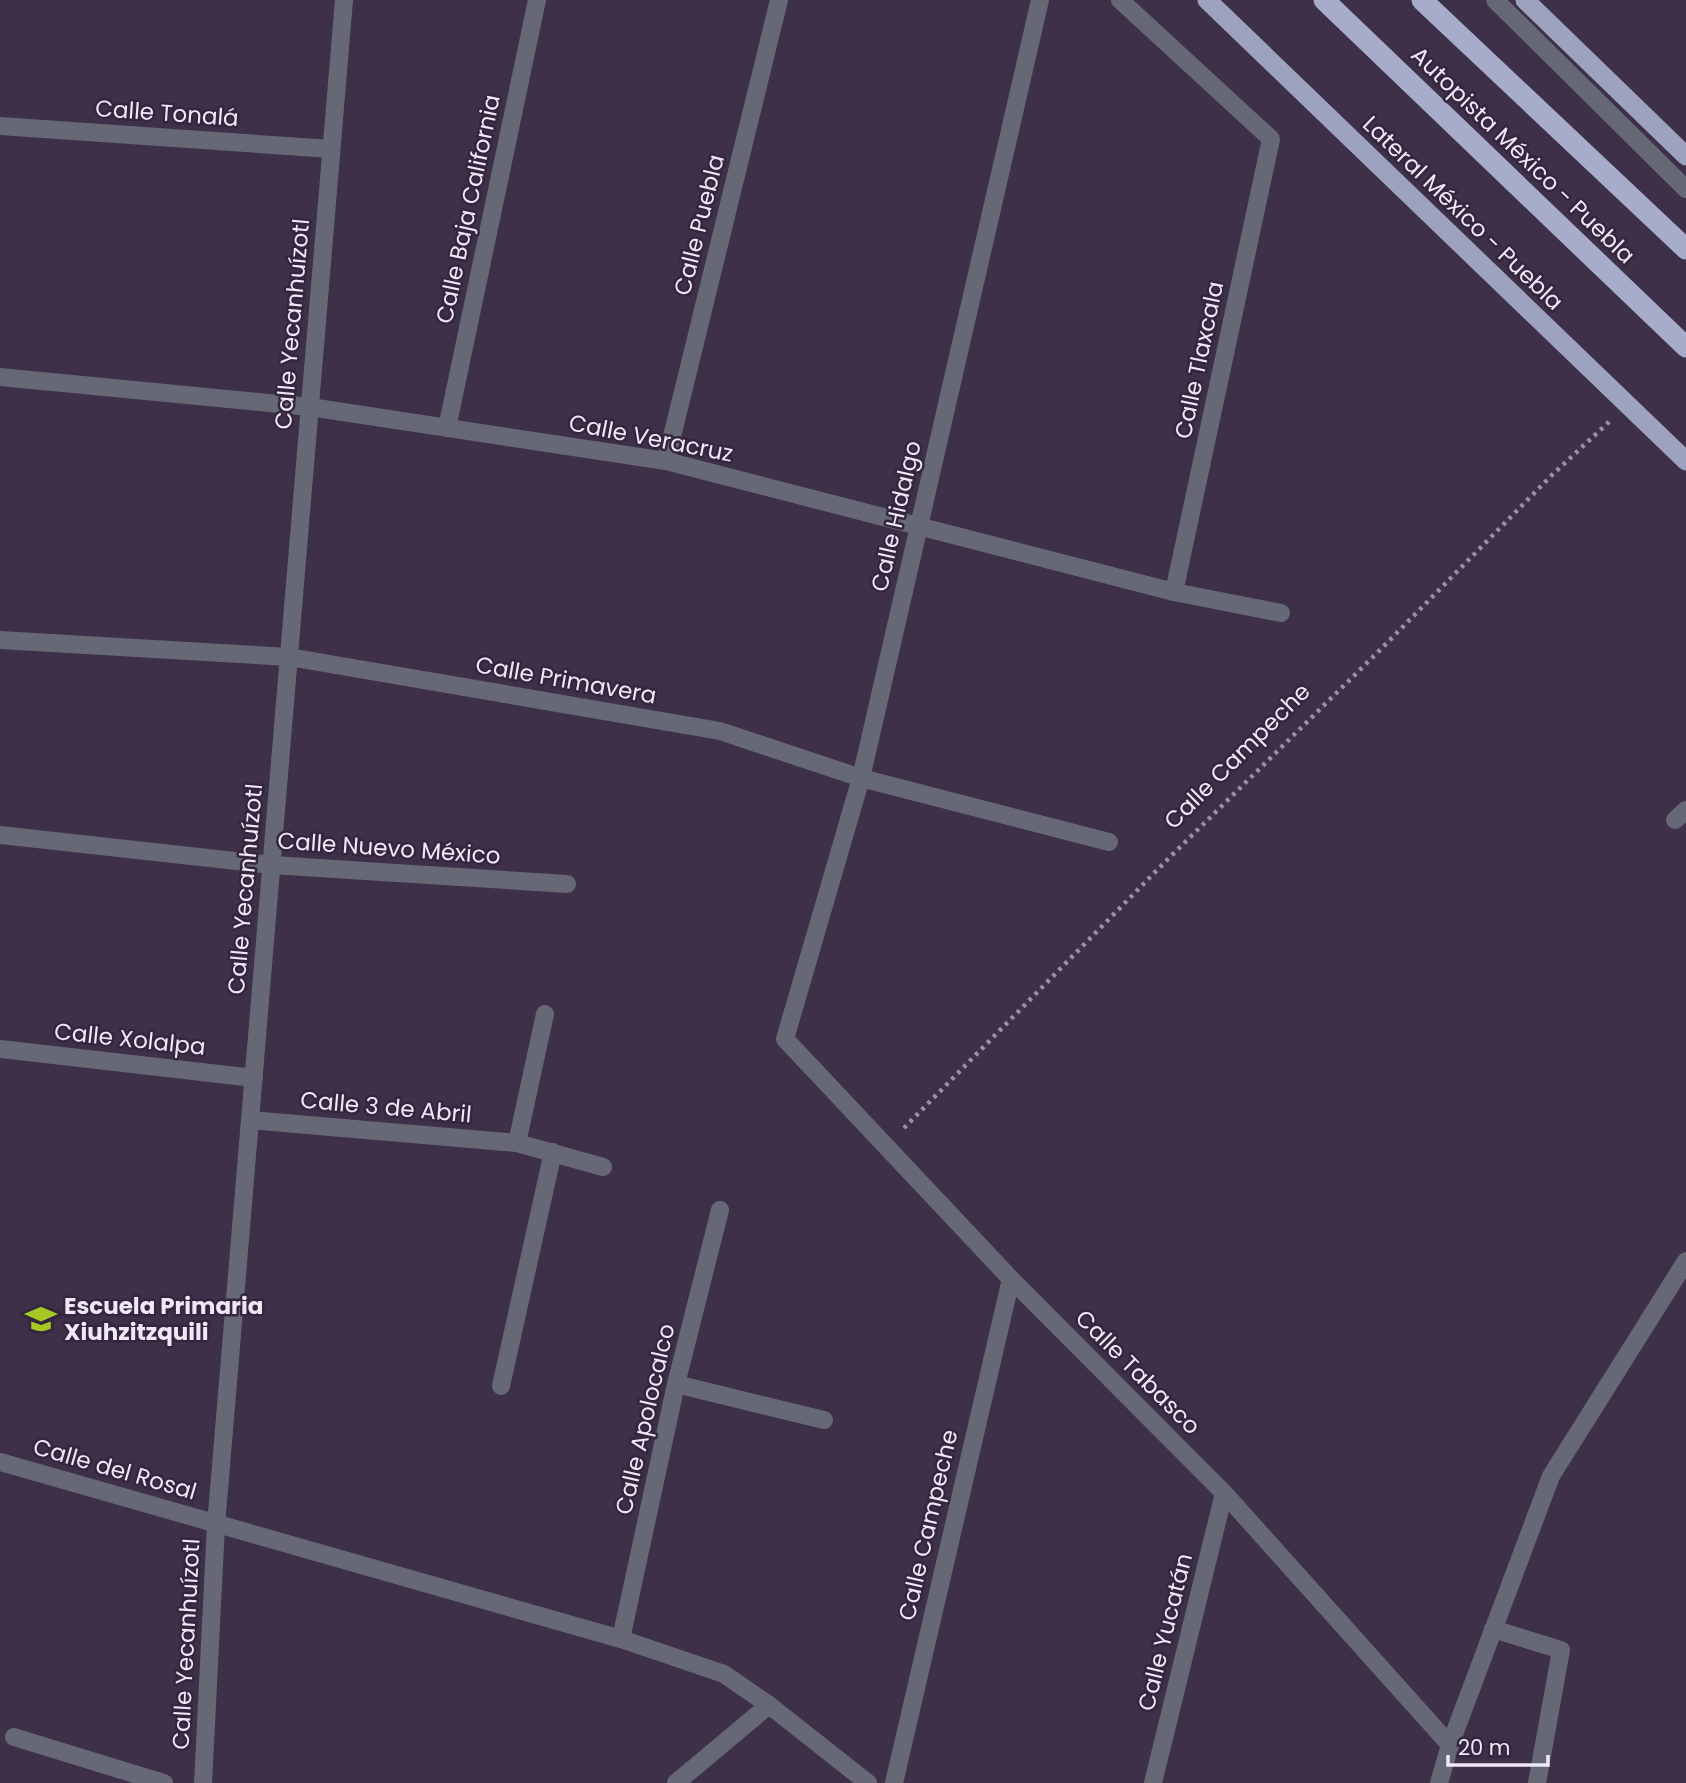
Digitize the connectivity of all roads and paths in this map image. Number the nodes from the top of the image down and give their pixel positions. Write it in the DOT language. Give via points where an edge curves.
graph roads {
  1 [pos="344,0"];
  2 [pos="537,0"];
  3 [pos="779,0"];
  4 [pos="1040,0"];
  5 [pos="1120,0"];
  6 [pos="1206,0"];
  7 [pos="1324,0"];
  8 [pos="1422,0"];
  9 [pos="1495,0"];
  10 [pos="1515,0"];
  11 [pos="1525,0"];
  12 [pos="0,126"];
  13 [pos="331,149"];
  14 [pos="1686,156"];
  15 [pos="1686,165"];
  16 [pos="1686,189"];
  17 [pos="1686,249"];
  18 [pos="1686,347"];
  19 [pos="0,377"];
  20 [pos="1626,406"];
  21 [pos="310,407"];
  22 [pos="447,428"];
  23 [pos="666,461"];
  24 [pos="1686,461"];
  25 [pos="919,525"];
  26 [pos="1174,592"];
  27 [pos="1281,613"];
  28 [pos="0,640"];
  29 [pos="289,657"];
  30 [pos="861,778"];
  31 [pos="0,835"];
  32 [pos="1110,842"];
  33 [pos="272,865"];
  34 [pos="567,884"];
  35 [pos="545,1014"];
  36 [pos="785,1038"];
  37 [pos="0,1049"];
  38 [pos="254,1078"];
  39 [pos="250,1120"];
  40 [pos="517,1143"];
  41 [pos="887,1146"];
  42 [pos="553,1153"];
  43 [pos="603,1167"];
  44 [pos="720,1210"];
  45 [pos="1686,1261"];
  46 [pos="1011,1279"];
  47 [pos="676,1384"];
  48 [pos="501,1386"];
  49 [pos="824,1420"];
  50 [pos="0,1462"];
  51 [pos="1224,1493"];
  52 [pos="216,1525"];
  53 [pos="1493,1629"];
  54 [pos="621,1639"];
  55 [pos="769,1705"];
  56 [pos="14,1737"];
  57 [pos="1450,1745"];
  58 [pos="164,1783"];
  59 [pos="203,1783"];
  60 [pos="676,1783"];
  61 [pos="868,1783"];
  62 [pos="894,1783"];
  63 [pos="1153,1783"];
  64 [pos="1439,1783"];
  65 [pos="1537,1783"];
  1 -- 13 [label="street, Calle Yecanhuízotl"];
  2 -- 22 [label="street, Calle Baja California"];
  3 -- 23 [label="street, Calle Puebla"];
  4 -- 25 [label="street, Calle Hidalgo"];
  5 -- 26 [label="street, Calle Tlaxcala" via="1271,139"];
  6 -- 20 [label="highway, Lateral México - Puebla"];
  7 -- 18 [label="highway, Autopista México - Puebla"];
  8 -- 17 [label="highway, Autopista México - Puebla"];
  9 -- 16 [label="street"];
  10 -- 15 [label="street"];
  11 -- 14 [label="highway"];
  12 -- 13 [label="street, Calle Tonalá"];
  13 -- 21 [label="street, Calle Yecanhuízotl"];
  19 -- 21 [label="street, Calle Veracruz"];
  20 -- 24 [label="highway, Lateral México - Puebla"];
  20 -- 41 [label="path, Calle Campeche" via="1166,861"];
  21 -- 22 [label="street, Calle Veracruz"];
  21 -- 29 [label="street, Calle Yecanhuízotl"];
  22 -- 23 [label="street, Calle Veracruz"];
  23 -- 25 [label="street, Calle Veracruz"];
  25 -- 26 [label="street, Calle Veracruz"];
  25 -- 30 [label="street, Calle Hidalgo"];
  26 -- 27 [label="street, Calle Veracruz"];
  28 -- 29 [label="street, Calle Primavera"];
  29 -- 30 [label="street, Calle Primavera" via="720,731"];
  29 -- 33 [label="street, Calle Yecanhuízotl"];
  30 -- 32 [label="street, Calle Primavera"];
  30 -- 36 [label="street, Calle Hidalgo"];
  31 -- 33 [label="street, Calle Nuevo México"];
  33 -- 34 [label="street, Calle Nuevo México"];
  33 -- 38 [label="street, Calle Yecanhuízotl"];
  35 -- 40 [label="street"];
  36 -- 41 [label="street, Calle Tabasco"];
  37 -- 38 [label="street, Calle Xolalpa"];
  38 -- 39 [label="street, Calle Yecanhuízotl"];
  39 -- 40 [label="street, Calle 3 de Abril"];
  39 -- 52 [label="street, Calle Yecanhuízotl"];
  40 -- 42 [label="street, Calle 3 de Abril"];
  41 -- 46 [label="street, Calle Tabasco"];
  42 -- 43 [label="street, Calle 3 de Abril"];
  42 -- 48 [label="street"];
  44 -- 47 [label="street, Calle Apolocalco"];
  45 -- 53 [label="street" via="1551,1476"];
  46 -- 51 [label="street, Calle Tabasco"];
  46 -- 62 [label="street, Calle Campeche"];
  47 -- 49 [label="street"];
  47 -- 54 [label="street, Calle Apolocalco"];
  50 -- 52 [label="street, Calle del Rosal"];
  51 -- 57 [label="street, Calle Tabasco"];
  51 -- 63 [label="street, Calle Yucatán"];
  52 -- 54 [label="street"];
  52 -- 59 [label="street, Calle Yecanhuízotl"];
  53 -- 57 [label="street"];
  53 -- 65 [label="street" via="1562,1650"];
  54 -- 55 [label="street" via="724,1674"];
  55 -- 60 [label="street"];
  55 -- 61 [label="street"];
  56 -- 58 [label="street"];
  57 -- 64 [label="street"];
}
